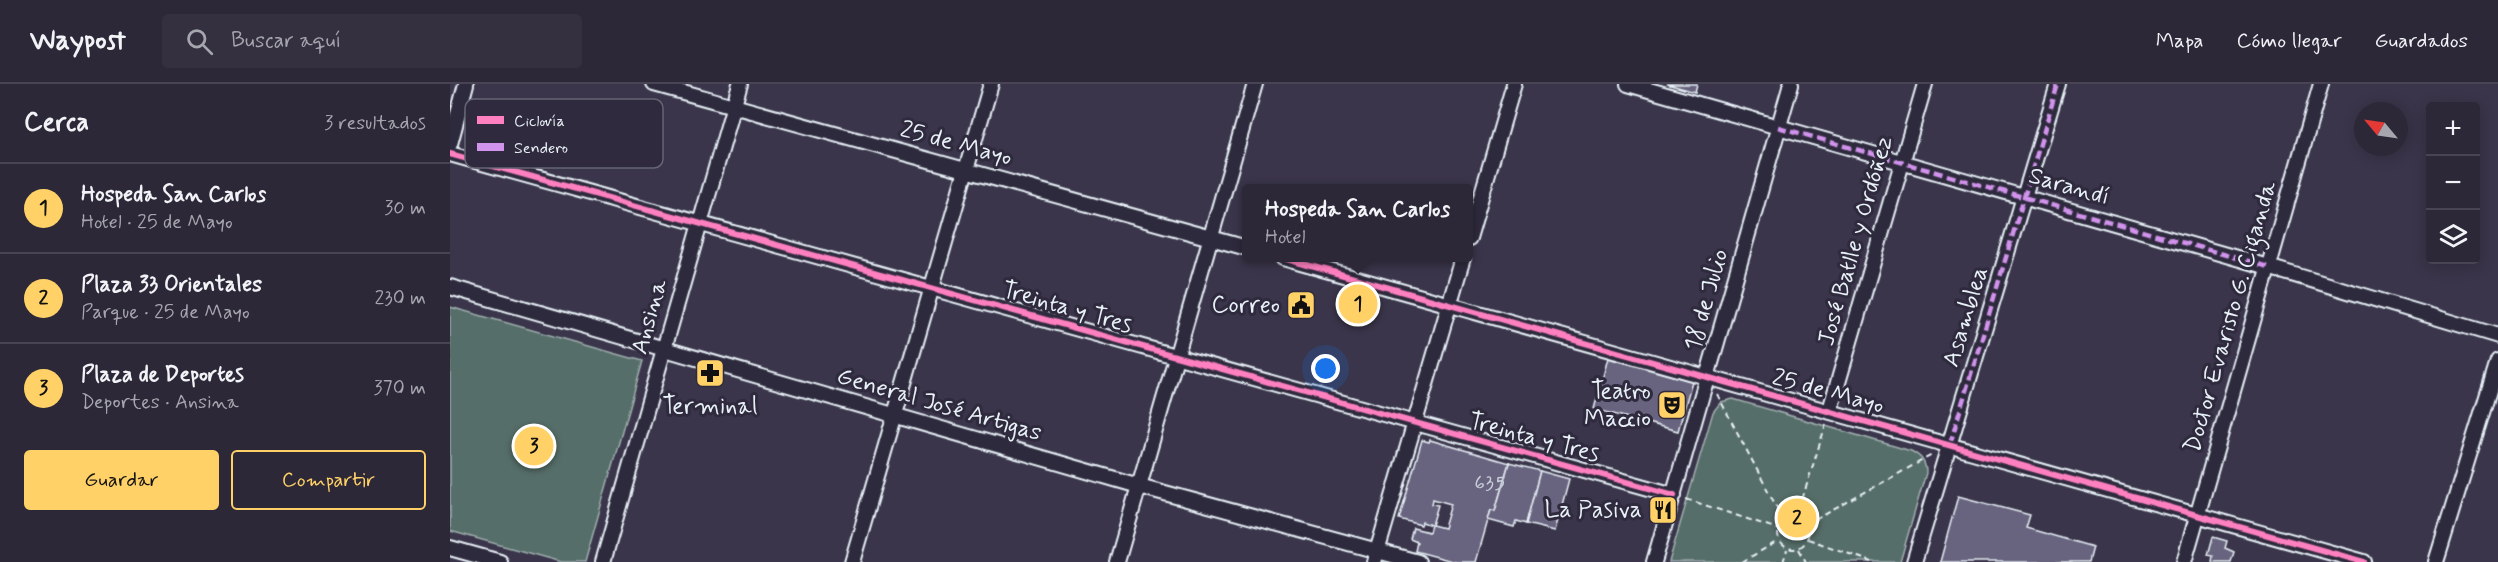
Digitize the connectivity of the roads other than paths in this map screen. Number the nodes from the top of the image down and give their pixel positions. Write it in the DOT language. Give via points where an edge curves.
graph roads {
  1 [pos="466,84"];
  2 [pos="654,84"];
  3 [pos="740,84"];
  4 [pos="991,84"];
  5 [pos="1255,84"];
  6 [pos="1514,84"];
  7 [pos="1628,84"];
  8 [pos="1791,84"];
  9 [pos="1925,84"];
  10 [pos="2058,84"];
  11 [pos="2321,84"];
  12 [pos="734,106"];
  13 [pos="1778,127"];
  14 [pos="450,144"];
  15 [pos="450,154"];
  16 [pos="465,158"];
  17 [pos="1904,162"];
  18 [pos="500,168"];
  19 [pos="965,170"];
  20 [pos="2025,198"];
  21 [pos="701,224"];
  22 [pos="1473,224"];
  23 [pos="1211,238"];
  24 [pos="1242,247"];
  25 [pos="1298,262"];
  26 [pos="1462,262"];
  27 [pos="2268,267"];
  28 [pos="450,287"];
  29 [pos="931,288"];
  30 [pos="1450,303"];
  31 [pos="2498,336"];
  32 [pos="664,349"];
  33 [pos="1176,358"];
  34 [pos="2498,362"];
  35 [pos="1708,378"];
  36 [pos="1830,410"];
  37 [pos="893,415"];
  38 [pos="1414,424"];
  39 [pos="1950,444"];
  40 [pos="1139,486"];
  41 [pos="1674,495"];
  42 [pos="2198,514"];
  43 [pos="450,548"];
  44 [pos="1376,556"];
  45 [pos="500,562"];
  46 [pos="603,562"];
  47 [pos="852,562"];
  48 [pos="1117,562"];
  49 [pos="1418,562"];
  50 [pos="1654,562"];
  51 [pos="1914,562"];
  52 [pos="2184,562"];
  53 [pos="2364,562"];
  54 [pos="2436,562"];
  1 -- 14 [label="street"];
  2 -- 12 [label="street, 25 de Mayo"];
  3 -- 12 [label="street, Ansina"];
  4 -- 19 [label="street"];
  5 -- 23 [label="street"];
  6 -- 22 [label="street"];
  7 -- 13 [label="street, Sarandí"];
  8 -- 13 [label="street, 18 de Julio"];
  9 -- 17 [label="street, José Batlle y Ordóñez"];
  10 -- 20 [label="street, Asamblea"];
  11 -- 27 [label="street, Doctor Evaristo G. Ciganda"];
  12 -- 19 [label="street, 25 de Mayo"];
  12 -- 21 [label="street, Ansina"];
  13 -- 17 [label="street, Sarandí"];
  13 -- 35 [label="street, 18 de Julio"];
  15 -- 16 [label="street, Treinta y Tres"];
  17 -- 20 [label="street, Sarandí"];
  17 -- 36 [label="street, José Batlle y Ordóñez"];
  18 -- 21 [label="street, Treinta y Tres"];
  19 -- 23 [label="street, 25 de Mayo"];
  19 -- 29 [label="street"];
  20 -- 27 [label="street, Sarandí"];
  20 -- 39 [label="street, Asamblea"];
  21 -- 29 [label="street, Treinta y Tres"];
  21 -- 32 [label="street, Ansina"];
  23 -- 24 [label="street, 25 de Mayo"];
  23 -- 33 [label="street"];
  25 -- 30 [label="street, 25 de Mayo"];
  26 -- 30 [label="street"];
  27 -- 31 [label="street, Sarandí"];
  27 -- 42 [label="street, Doctor Evaristo G. Ciganda"];
  28 -- 32 [label="street, General José Artigas"];
  29 -- 33 [label="street, Treinta y Tres"];
  29 -- 37 [label="street"];
  30 -- 35 [label="street, 25 de Mayo"];
  30 -- 38 [label="street"];
  32 -- 37 [label="street, General José Artigas"];
  32 -- 46 [label="street, Ansina"];
  33 -- 38 [label="street, Treinta y Tres"];
  33 -- 40 [label="street"];
  34 -- 54 [label="street"];
  35 -- 36 [label="street, 25 de Mayo"];
  35 -- 41 [label="street, 18 de Julio"];
  36 -- 39 [label="street, 25 de Mayo"];
  37 -- 40 [label="street, General José Artigas"];
  37 -- 47 [label="street"];
  38 -- 41 [label="street, Treinta y Tres"];
  38 -- 44 [label="street"];
  39 -- 42 [label="street, 25 de Mayo"];
  39 -- 51 [label="street, Asamblea"];
  40 -- 44 [label="street, General José Artigas"];
  40 -- 48 [label="street"];
  41 -- 50 [label="street, 18 de Julio"];
  42 -- 52 [label="street, Doctor Evaristo G. Ciganda"];
  42 -- 53 [label="street, 25 de Mayo"];
  43 -- 45 [label="street"];
  44 -- 49 [label="street, General José Artigas"];
}
